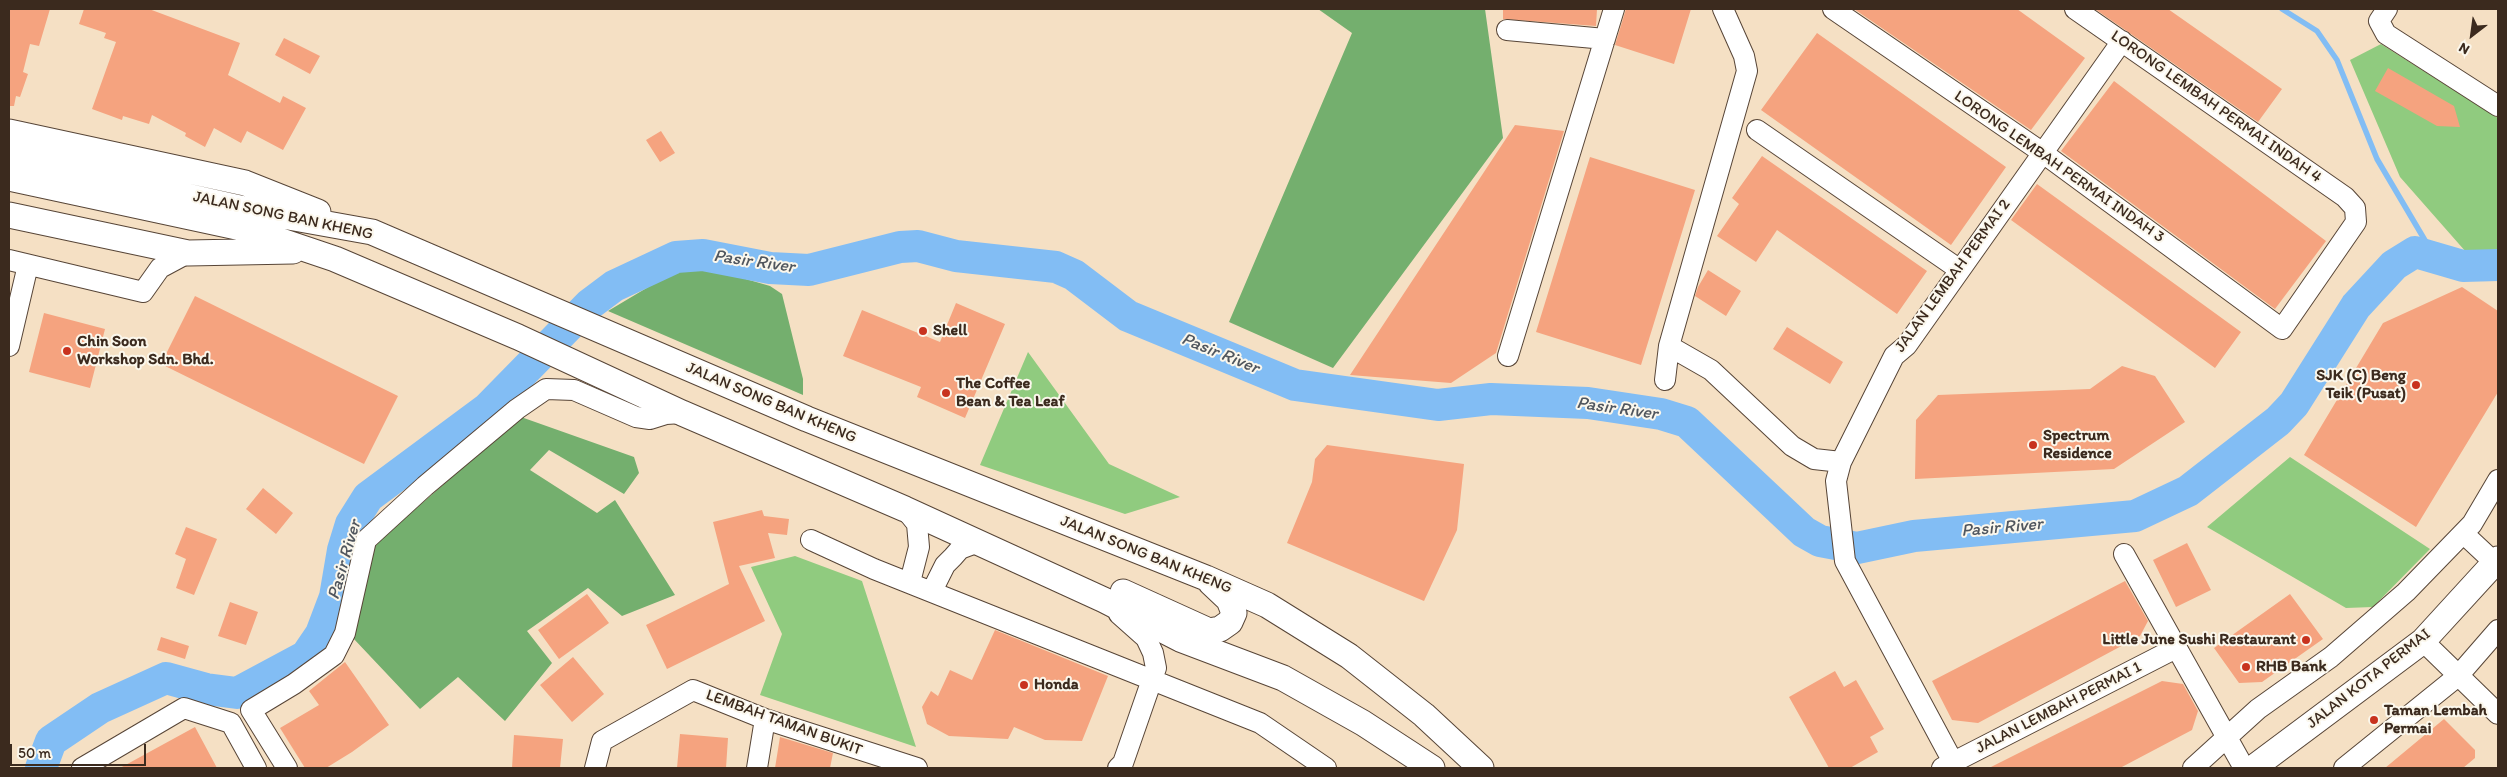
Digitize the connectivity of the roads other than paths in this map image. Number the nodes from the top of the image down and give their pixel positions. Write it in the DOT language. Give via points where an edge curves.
graph roads {
  1 [pos="1614,9"];
  2 [pos="1723,9"];
  3 [pos="1833,9"];
  4 [pos="2075,9"];
  5 [pos="2387,9"];
  6 [pos="1507,30"];
  7 [pos="1605,39"];
  8 [pos="2122,41"];
  9 [pos="2498,106"];
  10 [pos="1757,130"];
  11 [pos="9,132"];
  12 [pos="2043,153"];
  13 [pos="9,156"];
  14 [pos="9,178"];
  15 [pos="9,215"];
  16 [pos="245,219"];
  17 [pos="372,232"];
  18 [pos="145,245"];
  19 [pos="314,251"];
  20 [pos="188,253"];
  21 [pos="18,263"];
  22 [pos="160,268"];
  23 [pos="1960,270"];
  24 [pos="2282,329"];
  25 [pos="9,346"];
  26 [pos="1669,346"];
  27 [pos="1508,356"];
  28 [pos="1665,380"];
  29 [pos="682,413"];
  30 [pos="1841,462"];
  31 [pos="2498,480"];
  32 [pos="905,509"];
  33 [pos="948,530"];
  34 [pos="2464,534"];
  35 [pos="811,540"];
  36 [pos="976,543"];
  37 [pos="2124,554"];
  38 [pos="2496,561"];
  39 [pos="1206,578"];
  40 [pos="910,582"];
  41 [pos="932,591"];
  42 [pos="1104,600"];
  43 [pos="2498,630"];
  44 [pos="2423,640"];
  45 [pos="2176,648"];
  46 [pos="2458,676"];
  47 [pos="1152,679"];
  48 [pos="2498,714"];
  49 [pos="765,719"];
  50 [pos="2228,737"];
  51 [pos="1947,765"];
  52 [pos="82,768"];
  53 [pos="256,768"];
  54 [pos="288,768"];
  55 [pos="595,768"];
  56 [pos="758,768"];
  57 [pos="917,768"];
  58 [pos="1118,768"];
  59 [pos="1326,768"];
  60 [pos="1432,768"];
  61 [pos="1481,768"];
  62 [pos="2193,768"];
  63 [pos="2244,768"];
  64 [pos="2254,768"];
  65 [pos="2344,768"];
  1 -- 7 [label="street"];
  2 -- 26 [label="street" via="1744,56 1747,71"];
  3 -- 12 [label="street, LORONG LEMBAH PERMAI INDAH 3"];
  4 -- 8 [label="street, LORONG LEMBAH PERMAI INDAH 4"];
  5 -- 9 [label="street" via="2379,21 2386,34"];
  6 -- 7 [label="street"];
  7 -- 27 [label="street"];
  8 -- 12 [label="street, JALAN LEMBAH PERMAI 2"];
  8 -- 24 [label="street, LORONG LEMBAH PERMAI INDAH 4" via="2345,197 2355,208 2356,222"];
  10 -- 23 [label="street"];
  11 -- 17 [label="main road" via="245,183"];
  12 -- 23 [label="street, JALAN LEMBAH PERMAI 2"];
  12 -- 24 [label="street, LORONG LEMBAH PERMAI INDAH 3"];
  13 -- 16 [label="main road, JALAN SONG BAN KHENG"];
  14 -- 16 [label="main road, JALAN SONG BAN KHENG"];
  15 -- 18 [label="main road"];
  16 -- 17 [label="main road, JALAN SONG BAN KHENG"];
  16 -- 19 [label="main road, JALAN SONG BAN KHENG"];
  17 -- 39 [label="main road, JALAN SONG BAN KHENG" via="816,422"];
  18 -- 20 [label="main road"];
  18 -- 22 [label="street"];
  19 -- 20 [label="main road"];
  19 -- 29 [label="main road, JALAN SONG BAN KHENG" via="518,336"];
  20 -- 22 [label="street"];
  21 -- 22 [label="street" via="143,292"];
  21 -- 25 [label="street"];
  23 -- 30 [label="street, JALAN LEMBAH PERMAI 2" via="1907,345 1894,356"];
  26 -- 28 [label="street"];
  26 -- 30 [label="street" via="1710,370 1792,446 1814,459"];
  29 -- 32 [label="main road, JALAN SONG BAN KHENG"];
  29 -- 54 [label="street" via="650,419 636,417 574,390 546,389 517,409 366,540 345,632 334,655 251,710"];
  30 -- 51 [label="street, JALAN LEMBAH PERMAI 2" via="1836,482 1845,561"];
  31 -- 34 [label="street"];
  32 -- 33 [label="main road, JALAN SONG BAN KHENG"];
  32 -- 40 [label="street" via="917,524 919,547"];
  33 -- 36 [label="main road, JALAN SONG BAN KHENG"];
  33 -- 39 [label="main road" via="965,526 986,531 1209,631 1230,622 1234,613 1229,600"];
  34 -- 38 [label="street"];
  34 -- 50 [label="street" via="2360,632 2258,709"];
  35 -- 40 [label="street"];
  36 -- 41 [label="street" via="956,553"];
  36 -- 42 [label="main road, JALAN SONG BAN KHENG"];
  37 -- 45 [label="street"];
  38 -- 44 [label="main road, JALAN KOTA PERMAI"];
  39 -- 61 [label="main road, JALAN SONG BAN KHENG" via="1267,605 1349,656 1424,715"];
  40 -- 41 [label="street"];
  41 -- 47 [label="street"];
  42 -- 47 [label="street" via="1146,638 1156,668"];
  42 -- 60 [label="main road, JALAN SONG BAN KHENG" via="1180,639 1283,678 1363,723"];
  43 -- 46 [label="street"];
  44 -- 46 [label="street"];
  44 -- 64 [label="main road, JALAN KOTA PERMAI"];
  45 -- 50 [label="street"];
  45 -- 51 [label="street, JALAN LEMBAH PERMAI 1"];
  46 -- 48 [label="street"];
  46 -- 65 [label="street"];
  47 -- 58 [label="street" via="1123,763"];
  47 -- 59 [label="street" via="1260,723"];
  49 -- 55 [label="street, LEMBAH TAMAN BUKIT" via="693,690 602,741"];
  49 -- 56 [label="street"];
  49 -- 57 [label="street, LEMBAH TAMAN BUKIT"];
  50 -- 62 [label="street"];
  50 -- 63 [label="street"];
  52 -- 53 [label="street" via="184,708 231,723"];
}
